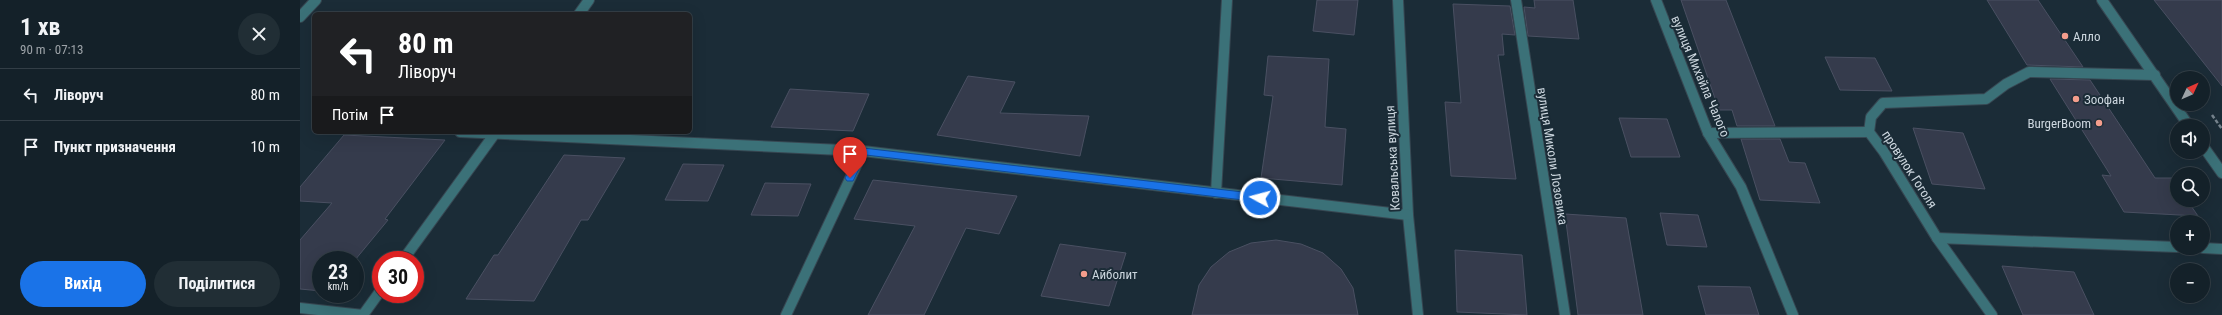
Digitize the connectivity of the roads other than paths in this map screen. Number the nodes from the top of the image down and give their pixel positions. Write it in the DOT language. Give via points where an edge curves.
graph roads {
  1 [pos="316,0"];
  2 [pos="589,0"];
  3 [pos="1227,0"];
  4 [pos="1398,0"];
  5 [pos="1516,0"];
  6 [pos="1656,0"];
  7 [pos="2102,0"];
  8 [pos="580,12"];
  9 [pos="300,17"];
  10 [pos="2155,75"];
  11 [pos="2184,119"];
  12 [pos="1869,132"];
  13 [pos="1708,133"];
  14 [pos="494,134"];
  15 [pos="515,134"];
  16 [pos="863,151"];
  17 [pos="2210,156"];
  18 [pos="2222,173"];
  19 [pos="1216,193"];
  20 [pos="1408,215"];
  21 [pos="1937,238"];
  22 [pos="2170,247"];
  23 [pos="2210,248"];
  24 [pos="2222,248"];
  25 [pos="410,251"];
  26 [pos="372,302"];
  27 [pos="300,308"];
  28 [pos="363,315"];
  29 [pos="786,315"];
  30 [pos="1418,315"];
  31 [pos="1565,315"];
  32 [pos="1793,315"];
  33 [pos="1992,315"];
  1 -- 9 [label="street"];
  2 -- 8 [label="street"];
  3 -- 19 [label="street"];
  4 -- 20 [label="street, Ковальська вулиця"];
  5 -- 31 [label="street, вулиця Миколи Лозовика"];
  6 -- 13 [label="street, вулиця Михайла Чалого"];
  7 -- 10 [label="street"];
  10 -- 11 [label="street"];
  10 -- 12 [label="street, провулок Гоголя" via="2029,72 2006,84 1986,99 1883,103 1871,117"];
  12 -- 13 [label="street"];
  12 -- 21 [label="street, провулок Гоголя"];
  13 -- 32 [label="street, вулиця Михайла Чалого" via="1741,187"];
  14 -- 25 [label="street"];
  15 -- 16 [label="street"];
  16 -- 19 [label="street"];
  16 -- 29 [label="street"];
  17 -- 18 [label="street"];
  19 -- 20 [label="street"];
  20 -- 30 [label="street, Ковальська вулиця"];
  21 -- 22 [label="street"];
  21 -- 33 [label="street, провулок Гоголя"];
  23 -- 24 [label="street"];
  26 -- 28 [label="street"];
  27 -- 28 [label="street"];
}
